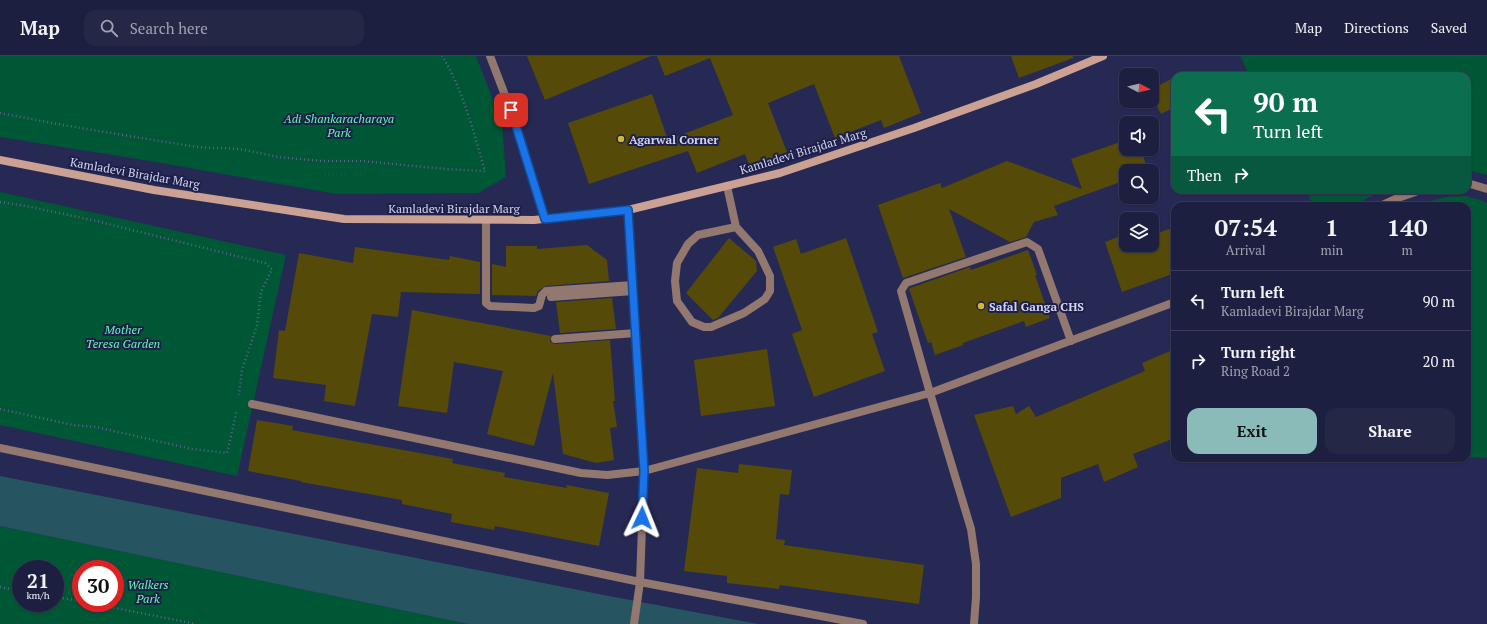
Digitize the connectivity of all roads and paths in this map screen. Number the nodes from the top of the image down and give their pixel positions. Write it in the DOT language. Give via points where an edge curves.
graph roads {
  1 [pos="442,56"];
  2 [pos="490,56"];
  3 [pos="1103,56"];
  4 [pos="0,113"];
  5 [pos="0,160"];
  6 [pos="1471,184"];
  7 [pos="727,186"];
  8 [pos="1487,189"];
  9 [pos="1409,194"];
  10 [pos="0,202"];
  11 [pos="1389,202"];
  12 [pos="628,210"];
  13 [pos="545,219"];
  14 [pos="486,220"];
  15 [pos="736,227"];
  16 [pos="633,288"];
  17 [pos="551,297"];
  18 [pos="1171,304"];
  19 [pos="636,333"];
  20 [pos="555,339"];
  21 [pos="1071,341"];
  22 [pos="930,393"];
  23 [pos="238,401"];
  24 [pos="252,404"];
  25 [pos="238,408"];
  26 [pos="0,409"];
  27 [pos="0,448"];
  28 [pos="644,471"];
  29 [pos="640,582"];
  30 [pos="0,587"];
  31 [pos="12,589"];
  32 [pos="124,610"];
  33 [pos="196,624"];
  34 [pos="634,624"];
  35 [pos="863,624"];
  36 [pos="974,624"];
  1 -- 4 [label="path" via="454,76 485,171 278,157 240,149 197,147"];
  2 -- 13 [label="street" via="516,124"];
  3 -- 7 [label="street, Kamladevi Birajdar Marg" via="1036,84 914,128 780,173"];
  5 -- 14 [label="street, Kamladevi Birajdar Marg" via="154,190 344,219"];
  6 -- 8 [label="street"];
  7 -- 12 [label="street, Kamladevi Birajdar Marg"];
  7 -- 15 [label="street"];
  9 -- 11 [label="street"];
  10 -- 23 [label="path" via="33,207 265,262 272,269 261,292 257,325 242,370"];
  12 -- 13 [label="street, Kamladevi Birajdar Marg"];
  12 -- 16 [label="street"];
  13 -- 14 [label="street, Kamladevi Birajdar Marg"];
  14 -- 16 [label="street" via="486,303 490,306 534,308 539,306 546,291"];
  15 -- 15 [label="street" via="758,251 770,276 770,291 764,299 744,313 711,327 692,322 677,301 675,281 678,262 688,244 698,234"];
  16 -- 17 [label="street"];
  16 -- 19 [label="street"];
  18 -- 21 [label="street"];
  19 -- 20 [label="street"];
  19 -- 28 [label="street"];
  21 -- 22 [label="street"];
  21 -- 22 [label="street" via="1038,249 1028,242 906,283 901,291"];
  22 -- 28 [label="street"];
  22 -- 36 [label="street" via="971,529 976,564"];
  24 -- 28 [label="street" via="581,473 607,475"];
  25 -- 26 [label="path" via="227,453 192,449"];
  27 -- 29 [label="street"];
  28 -- 29 [label="street"];
  29 -- 34 [label="street"];
  29 -- 35 [label="street"];
  30 -- 31 [label="path"];
  32 -- 33 [label="path"];
}
